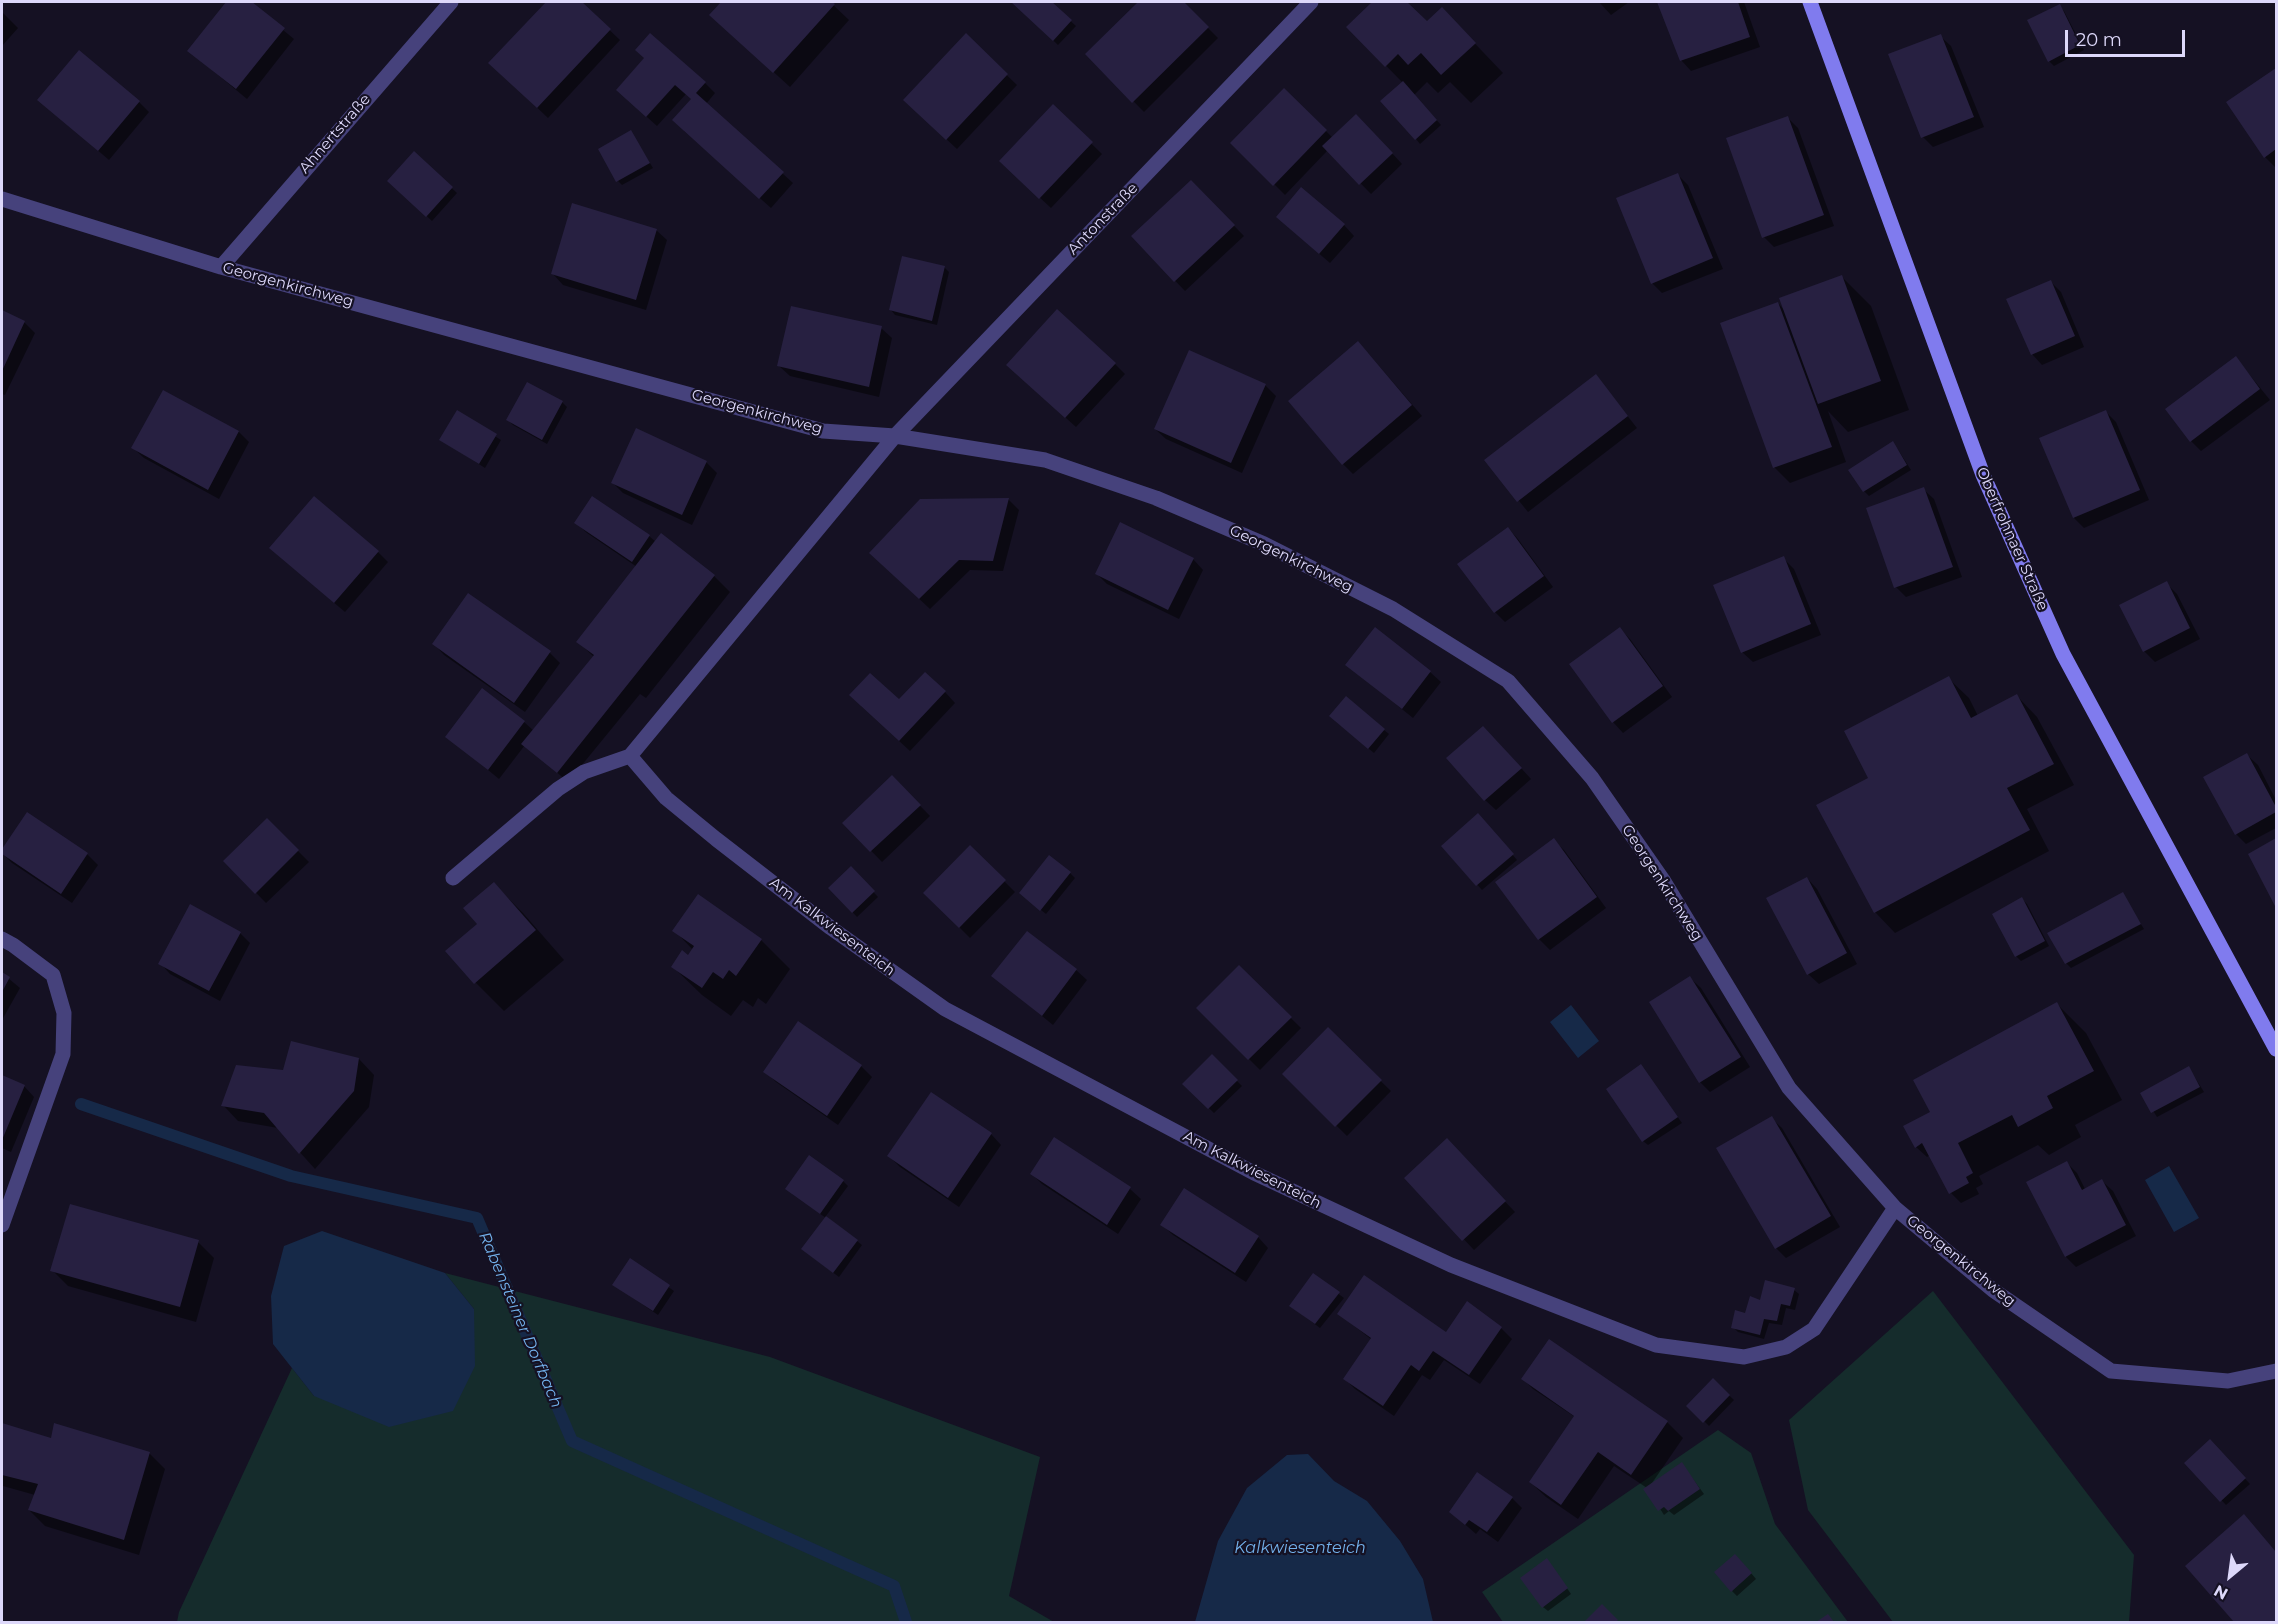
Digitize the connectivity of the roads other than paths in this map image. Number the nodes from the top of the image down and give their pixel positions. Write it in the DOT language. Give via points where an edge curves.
graph roads {
  1 [pos="451,2"];
  2 [pos="1311,2"];
  3 [pos="1810,2"];
  4 [pos="2,199"];
  5 [pos="220,267"];
  6 [pos="895,436"];
  7 [pos="630,756"];
  8 [pos="453,878"];
  9 [pos="2,939"];
  10 [pos="2277,1049"];
  11 [pos="1895,1208"];
  12 [pos="2,1225"];
  13 [pos="2277,1371"];
  1 -- 5 [label="street, Ahnertstraße"];
  2 -- 6 [label="street, Antonstraße"];
  3 -- 10 [label="main road, Oberfrohnaer Straße" via="1997,507 2063,654"];
  4 -- 5 [label="street, Georgenkirchweg"];
  5 -- 6 [label="street, Georgenkirchweg" via="823,431"];
  6 -- 7 [label="street"];
  6 -- 11 [label="street, Georgenkirchweg" via="1045,460 1156,498 1264,544 1393,609 1508,681 1599,787 1663,880 1789,1088"];
  7 -- 8 [label="street" via="584,772 558,789"];
  7 -- 11 [label="street, Am Kalkwiesenteich" via="666,798 831,928 945,1009 1254,1173 1451,1265 1656,1345 1743,1357 1786,1347 1814,1329"];
  9 -- 12 [label="street" via="52,975 64,1012 63,1054"];
  11 -- 13 [label="street, Georgenkirchweg" via="1993,1290 2112,1371 2228,1381"];
}
